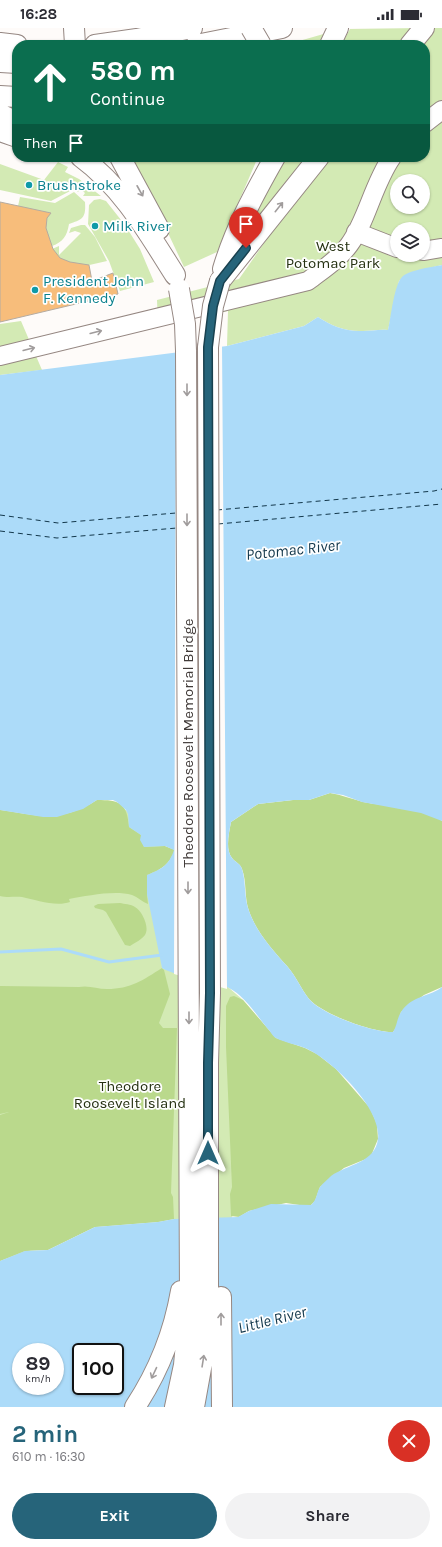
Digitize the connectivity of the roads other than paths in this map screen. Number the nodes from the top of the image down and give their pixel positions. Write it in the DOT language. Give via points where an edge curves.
graph roads {
  1 [pos="74,28"];
  2 [pos="192,28"];
  3 [pos="251,28"];
  4 [pos="282,28"];
  5 [pos="293,28"];
  6 [pos="424,28"];
  7 [pos="75,40"];
  8 [pos="130,40"];
  9 [pos="221,40"];
  10 [pos="258,40"];
  11 [pos="258,40"];
  12 [pos="414,40"];
  13 [pos="0,43"];
  14 [pos="12,44"];
  15 [pos="0,62"];
  16 [pos="12,63"];
  17 [pos="0,96"];
  18 [pos="12,97"];
  19 [pos="442,110"];
  20 [pos="0,114"];
  21 [pos="430,119"];
  22 [pos="12,120"];
  23 [pos="0,131"];
  24 [pos="12,135"];
  25 [pos="73,162"];
  26 [pos="87,162"];
  27 [pos="123,162"];
  28 [pos="262,162"];
  29 [pos="272,162"];
  30 [pos="315,162"];
  31 [pos="389,162"];
  32 [pos="249,202"];
  33 [pos="131,207"];
  34 [pos="356,232"];
  35 [pos="390,245"];
  36 [pos="442,248"];
  37 [pos="430,250"];
  38 [pos="330,264"];
  39 [pos="220,281"];
  40 [pos="177,282"];
  41 [pos="0,343"];
  42 [pos="0,356"];
  43 [pos="210,993"];
  44 [pos="189,1212"];
  45 [pos="195,1405"];
  46 [pos="135,1407"];
  47 [pos="175,1407"];
  48 [pos="222,1407"];
  1 -- 7 [label="highway"];
  2 -- 8 [label="highway"];
  3 -- 10 [label="highway, bridge"];
  4 -- 9 [label="highway"];
  5 -- 11 [label="highway"];
  6 -- 12 [label="highway"];
  13 -- 14 [label="highway"];
  15 -- 16 [label="highway"];
  17 -- 18 [label="highway"];
  19 -- 21 [label="main road"];
  20 -- 22 [label="highway"];
  23 -- 24 [label="highway"];
  25 -- 33 [label="highway"];
  26 -- 33 [label="highway" via="112,184"];
  27 -- 40 [label="highway, one-way" via="164,239"];
  28 -- 32 [label="highway"];
  29 -- 32 [label="highway"];
  39 -- 30 [label="highway, one-way"];
  31 -- 34 [label="main road"];
  32 -- 39 [label="highway, Theodore Roosevelt Memorial Bridge" via="232,241"];
  33 -- 40 [label="highway"];
  34 -- 35 [label="main road"];
  34 -- 38 [label="main road" via="346,249"];
  36 -- 37 [label="main road"];
  38 -- 41 [label="main road"];
  42 -- 38 [label="main road, one-way" via="308,281"];
  39 -- 43 [label="highway, Theodore Roosevelt Memorial Bridge, bridge" via="210,328 208,359"];
  40 -- 44 [label="highway, Theodore Roosevelt Memorial Bridge, one-way, bridge" via="185,324 186,351"];
  45 -- 43 [label="highway, Theodore Roosevelt Memorial Bridge, one-way" via="205,1346 209,1292"];
  48 -- 43 [label="highway, Theodore Roosevelt Memorial Bridge, one-way" via="220,1163"];
  44 -- 46 [label="highway, Theodore Roosevelt Memorial Bridge, one-way" via="177,1312 161,1360"];
  44 -- 47 [label="highway, Theodore Roosevelt Memorial Bridge" via="189,1318 184,1365"];
}
